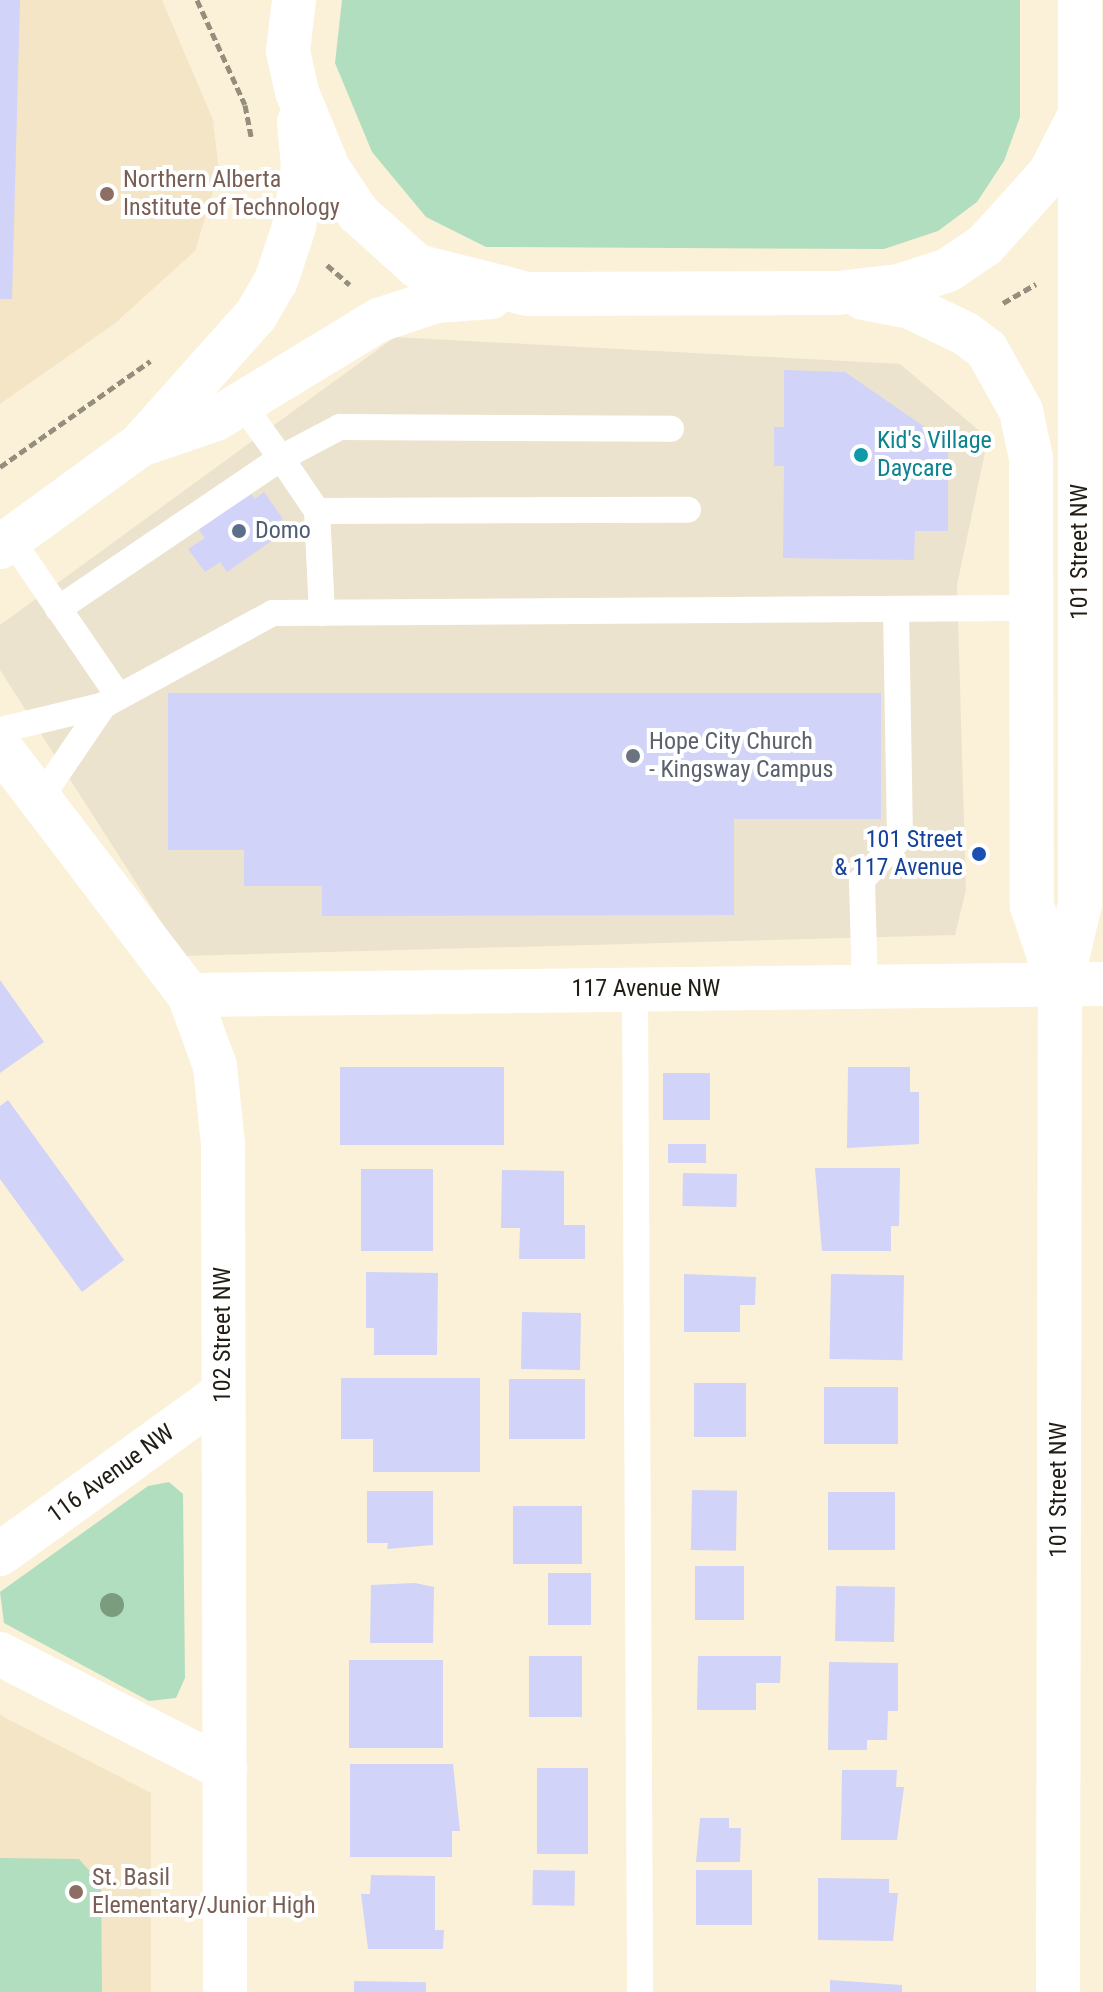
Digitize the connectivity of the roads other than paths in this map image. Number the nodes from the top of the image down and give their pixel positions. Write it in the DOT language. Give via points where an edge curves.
graph roads {
  1 [pos="261,0"];
  2 [pos="294,0"];
  3 [pos="1078,2"];
  4 [pos="292,71"];
  5 [pos="1081,113"];
  6 [pos="837,293"];
  7 [pos="528,294"];
  8 [pos="242,404"];
  9 [pos="671,429"];
  10 [pos="140,445"];
  11 [pos="281,458"];
  12 [pos="688,510"];
  13 [pos="317,511"];
  14 [pos="5,543"];
  15 [pos="1032,608"];
  16 [pos="58,609"];
  17 [pos="896,609"];
  18 [pos="322,613"];
  19 [pos="112,701"];
  20 [pos="0,730"];
  21 [pos="0,747"];
  22 [pos="40,799"];
  23 [pos="1103,984"];
  24 [pos="635,988"];
  25 [pos="865,989"];
  26 [pos="1060,989"];
  27 [pos="189,995"];
  28 [pos="223,1393"];
  29 [pos="0,1554"];
  30 [pos="0,1654"];
  31 [pos="225,1769"];
  32 [pos="225,1992"];
  33 [pos="640,1992"];
  34 [pos="1058,1992"];
  1 -- 4 [label="street"];
  2 -- 4 [label="street"];
  3 -- 5 [label="street, 101 Street NW"];
  4 -- 7 [label="street" via="328,168 386,244 417,266"];
  4 -- 10 [label="street" via="303,167 292,238 276,281 230,347"];
  5 -- 6 [label="street" via="1050,173 985,245 948,270 911,282"];
  5 -- 26 [label="street, 101 Street NW" via="1080,904"];
  6 -- 7 [label="street"];
  6 -- 15 [label="street, 101 Street NW" via="949,322 987,350 1002,373 1021,411 1031,458"];
  7 -- 8 [label="street" via="436,301 379,320"];
  8 -- 10 [label="street"];
  8 -- 11 [label="lane"];
  9 -- 11 [label="lane" via="340,427"];
  10 -- 14 [label="street"];
  11 -- 13 [label="lane"];
  11 -- 16 [label="lane"];
  12 -- 13 [label="lane"];
  13 -- 18 [label="lane"];
  14 -- 16 [label="lane"];
  15 -- 17 [label="lane"];
  15 -- 26 [label="street, 101 Street NW" via="1032,906"];
  16 -- 19 [label="lane"];
  17 -- 18 [label="lane"];
  17 -- 25 [label="lane" via="900,838 862,880"];
  18 -- 19 [label="lane" via="273,613"];
  19 -- 20 [label="lane"];
  19 -- 22 [label="lane"];
  21 -- 22 [label="street, 102 Street NW"];
  22 -- 27 [label="street, 102 Street NW"];
  23 -- 26 [label="street, 117 Avenue NW"];
  24 -- 25 [label="street, 117 Avenue NW"];
  24 -- 27 [label="street, 117 Avenue NW"];
  24 -- 33 [label="lane"];
  25 -- 26 [label="street, 117 Avenue NW"];
  26 -- 34 [label="street, 101 Street NW"];
  27 -- 28 [label="street, 102 Street NW" via="206,1031 222,1104"];
  28 -- 29 [label="street, 116 Avenue NW"];
  28 -- 31 [label="street, 102 Street NW"];
  30 -- 31 [label="street"];
  31 -- 32 [label="street, 102 Street NW"];
}
